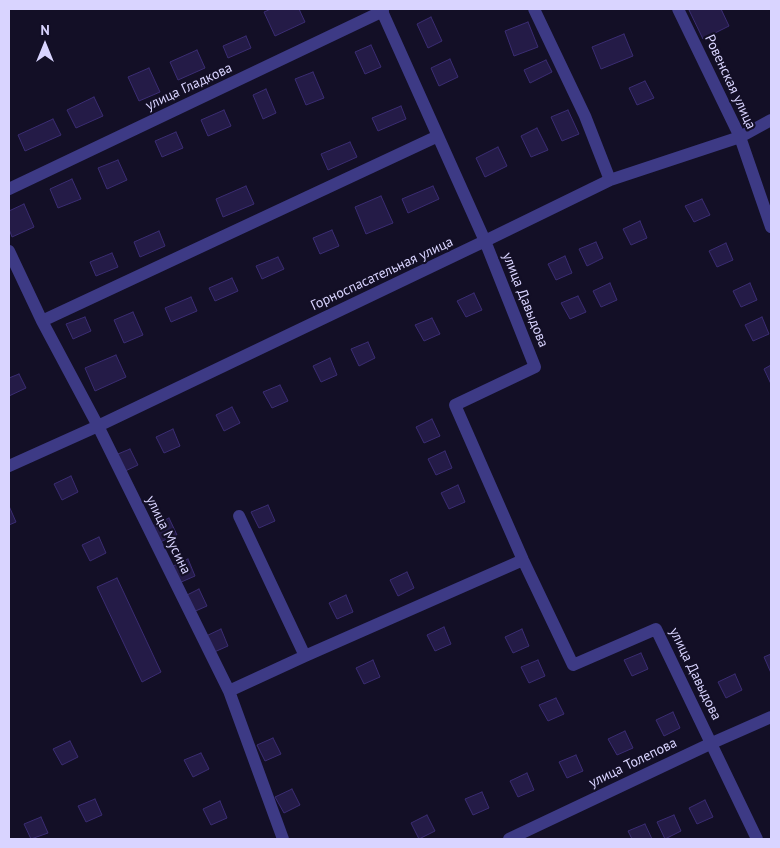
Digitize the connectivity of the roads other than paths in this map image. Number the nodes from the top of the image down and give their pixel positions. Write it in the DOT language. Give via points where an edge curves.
graph roads {
  1 [pos="534,9"];
  2 [pos="678,9"];
  3 [pos="382,10"];
  4 [pos="771,120"];
  5 [pos="438,136"];
  6 [pos="740,137"];
  7 [pos="610,180"];
  8 [pos="9,189"];
  9 [pos="771,227"];
  10 [pos="485,242"];
  11 [pos="9,251"];
  12 [pos="42,322"];
  13 [pos="98,426"];
  14 [pos="9,466"];
  15 [pos="239,516"];
  16 [pos="522,560"];
  17 [pos="305,656"];
  18 [pos="229,691"];
  19 [pos="771,717"];
  20 [pos="712,742"];
  21 [pos="283,839"];
  22 [pos="509,839"];
  23 [pos="757,839"];
  1 -- 7 [label="street" via="585,116"];
  2 -- 6 [label="street, Ровенская улица"];
  3 -- 5 [label="street, улица Давыдова"];
  3 -- 8 [label="street, улица Гладкова"];
  4 -- 6 [label="street, Горноспасательная улица"];
  5 -- 10 [label="street, улица Давыдова"];
  5 -- 12 [label="street"];
  6 -- 7 [label="street, Горноспасательная улица"];
  6 -- 9 [label="street, Ровенская улица"];
  7 -- 10 [label="street, Горноспасательная улица"];
  10 -- 13 [label="street, Горноспасательная улица"];
  10 -- 16 [label="street, улица Давыдова" via="535,367 455,405"];
  11 -- 12 [label="street, улица Мусина"];
  12 -- 13 [label="street, улица Мусина"];
  13 -- 14 [label="street, Горноспасательная улица"];
  13 -- 18 [label="street, улица Мусина"];
  15 -- 17 [label="street"];
  16 -- 17 [label="street"];
  16 -- 20 [label="street, улица Давыдова" via="573,665 656,628"];
  17 -- 18 [label="street"];
  18 -- 21 [label="street, улица Мусина"];
  19 -- 20 [label="street, улица Толепова"];
  20 -- 22 [label="street, улица Толепова"];
  20 -- 23 [label="street, улица Давыдова"];
}
